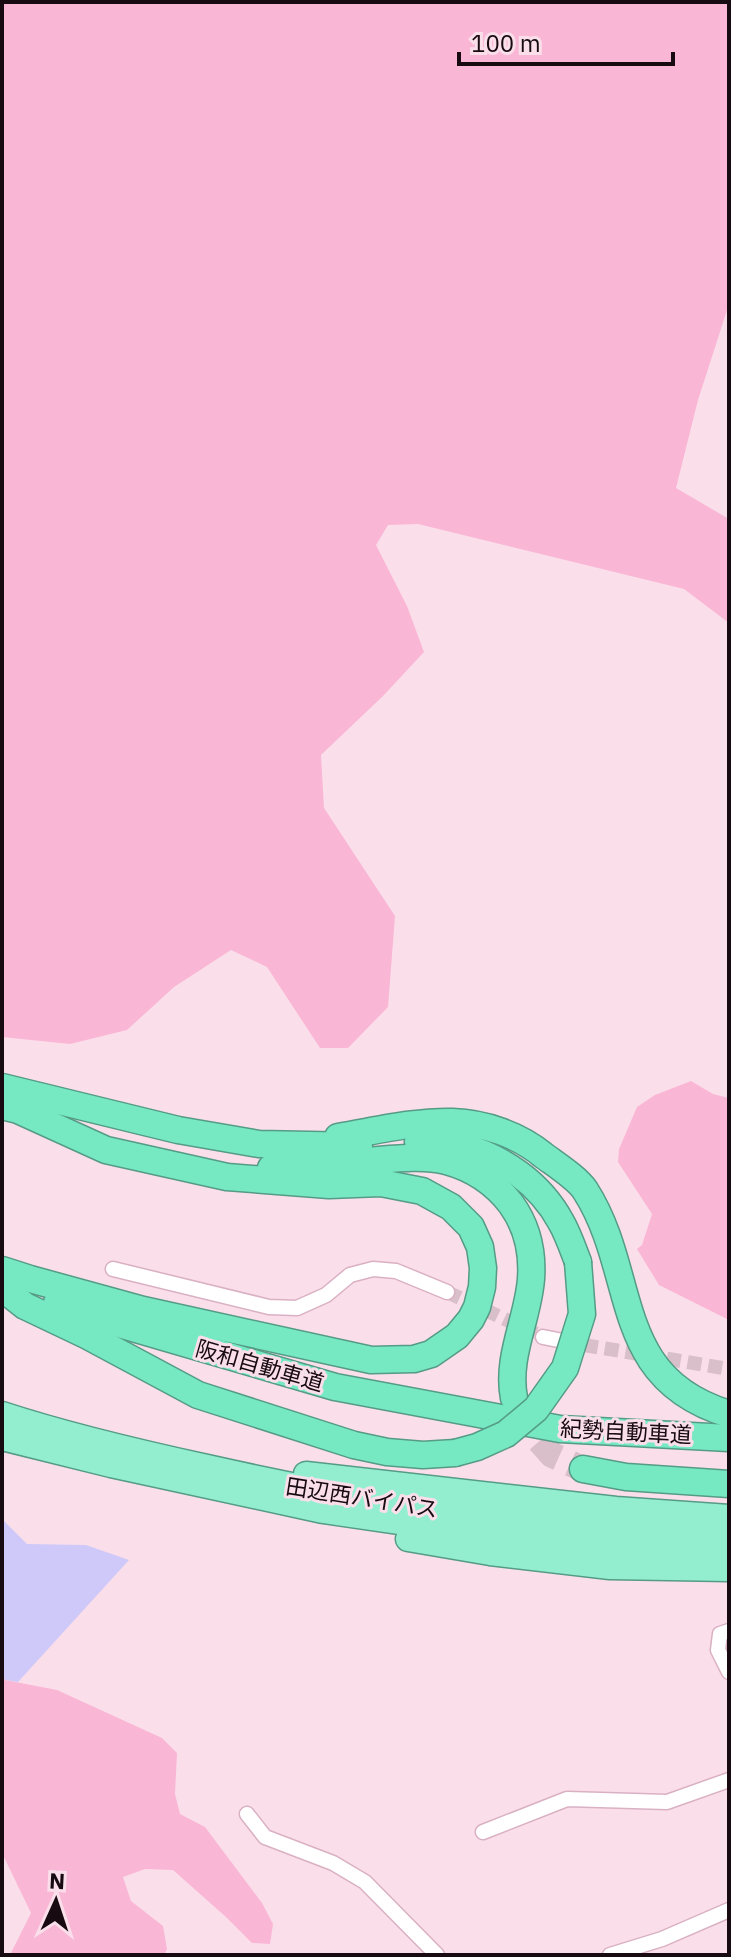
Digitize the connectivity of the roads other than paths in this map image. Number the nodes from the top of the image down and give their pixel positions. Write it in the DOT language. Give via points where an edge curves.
graph roads {
  1 [pos="2,1087"];
  2 [pos="2,1106"];
  3 [pos="64,1130"];
  4 [pos="295,1144"];
  5 [pos="113,1269"];
  6 [pos="2,1270"];
  7 [pos="2,1286"];
  8 [pos="447,1292"];
  9 [pos="543,1337"];
  10 [pos="584,1345"];
  11 [pos="514,1398"];
  12 [pos="720,1412"];
  13 [pos="2,1414"];
  14 [pos="523,1423"];
  15 [pos="2,1438"];
  16 [pos="729,1438"];
  17 [pos="149,1455"];
  18 [pos="111,1465"];
  19 [pos="583,1469"];
  20 [pos="729,1484"];
  21 [pos="729,1517"];
  22 [pos="729,1532"];
  23 [pos="729,1550"];
  24 [pos="729,1569"];
  25 [pos="729,1631"];
  26 [pos="729,1672"];
  27 [pos="729,1780"];
  28 [pos="247,1814"];
  29 [pos="483,1832"];
  30 [pos="729,1910"];
  31 [pos="435,1954"];
  32 [pos="610,1955"];
  1 -- 4 [label="highway" via="178,1130 259,1144"];
  2 -- 3 [label="highway"];
  3 -- 6 [label="highway" via="106,1150 227,1177 329,1185 381,1183 422,1191 451,1207 471,1227 483,1268 477,1307 457,1336 431,1354 371,1360 143,1310"];
  3 -- 11 [label="highway" via="237,1166 405,1158 445,1161 479,1174 520,1217 531,1248 531,1279 514,1353"];
  4 -- 7 [label="highway, bridge" via="459,1145 521,1174 543,1194 578,1262 582,1314 565,1368 536,1409 506,1434 455,1453 423,1455 354,1445 198,1395 25,1306"];
  4 -- 12 [label="highway" via="454,1122 494,1129 533,1146 583,1187 605,1229 644,1349 663,1377 686,1396"];
  5 -- 8 [label="street" via="269,1307 297,1308 326,1295 350,1275 373,1269 396,1271"];
  7 -- 14 [label="highway, 阪和自動車道" via="307,1380"];
  9 -- 10 [label="street"];
  13 -- 17 [label="highway, 田辺西バイパス"];
  14 -- 16 [label="highway, 紀勢自動車道"];
  15 -- 18 [label="highway, 田辺西バイパス"];
  17 -- 21 [label="highway" via="616,1509"];
  17 -- 22 [label="highway, 田辺西バイパス" via="308,1489 465,1514"];
  18 -- 23 [label="highway, 田辺西バイパス" via="323,1511 412,1524 519,1537"];
  18 -- 24 [label="highway" via="292,1518 490,1553 610,1567"];
  19 -- 20 [label="highway"];
  25 -- 26 [label="street" via="720,1634 718,1650"];
  27 -- 29 [label="street" via="667,1802 567,1799"];
  28 -- 31 [label="street" via="265,1837 333,1863 365,1882"];
  30 -- 32 [label="street"];
}
